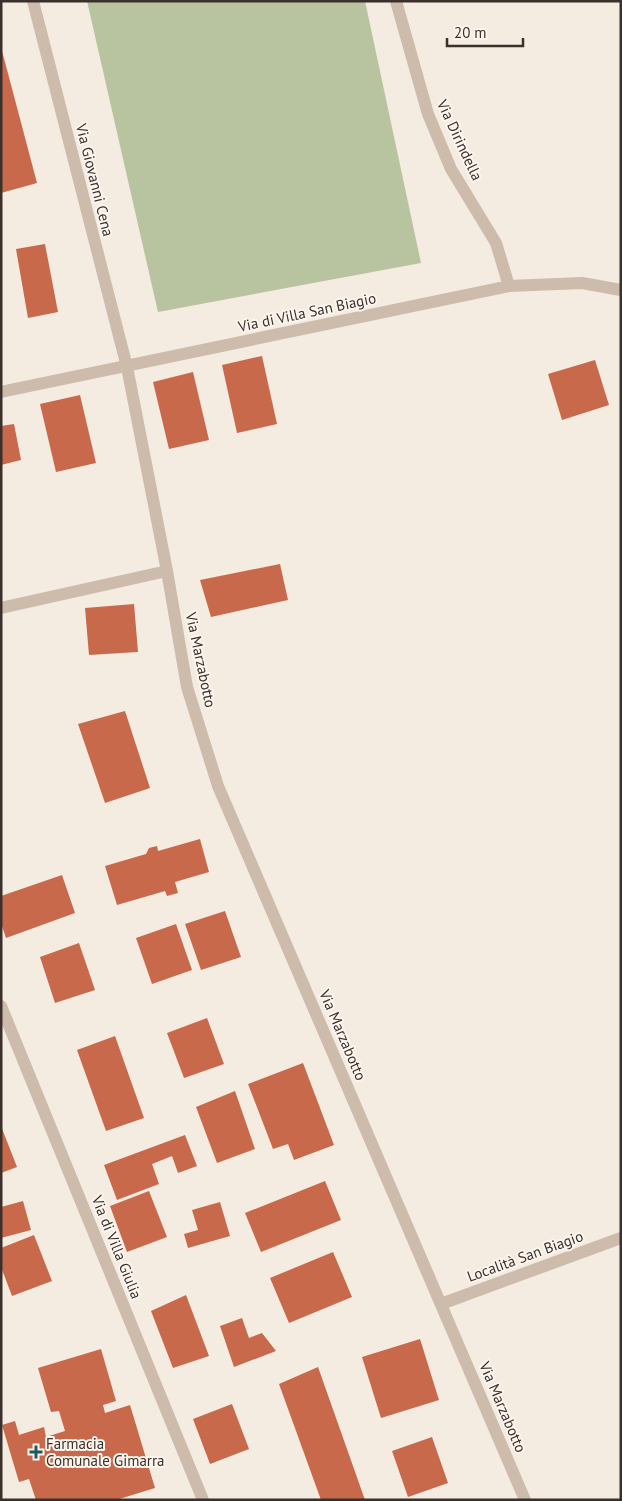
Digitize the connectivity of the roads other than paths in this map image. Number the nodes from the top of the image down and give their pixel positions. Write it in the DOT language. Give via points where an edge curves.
graph roads {
  1 [pos="33,1"];
  2 [pos="396,1"];
  3 [pos="509,286"];
  4 [pos="621,290"];
  5 [pos="127,367"];
  6 [pos="1,392"];
  7 [pos="167,571"];
  8 [pos="1,608"];
  9 [pos="1,1006"];
  10 [pos="621,1238"];
  11 [pos="441,1304"];
  12 [pos="203,1500"];
  13 [pos="525,1500"];
  1 -- 5 [label="street, Via Giovanni Cena"];
  2 -- 3 [label="street, Via Dirindella" via="428,114 451,169 496,243"];
  3 -- 4 [label="street, Via di Villa San Biagio" via="582,283"];
  3 -- 5 [label="street, Via di Villa San Biagio"];
  5 -- 6 [label="street, Via di Villa San Biagio"];
  5 -- 7 [label="street, Via Marzabotto"];
  7 -- 8 [label="street"];
  7 -- 11 [label="street, Via Marzabotto" via="187,687 218,786"];
  9 -- 12 [label="street, Via di Villa Giulia"];
  10 -- 11 [label="street, Località San Biagio"];
  11 -- 13 [label="street, Via Marzabotto"];
}
